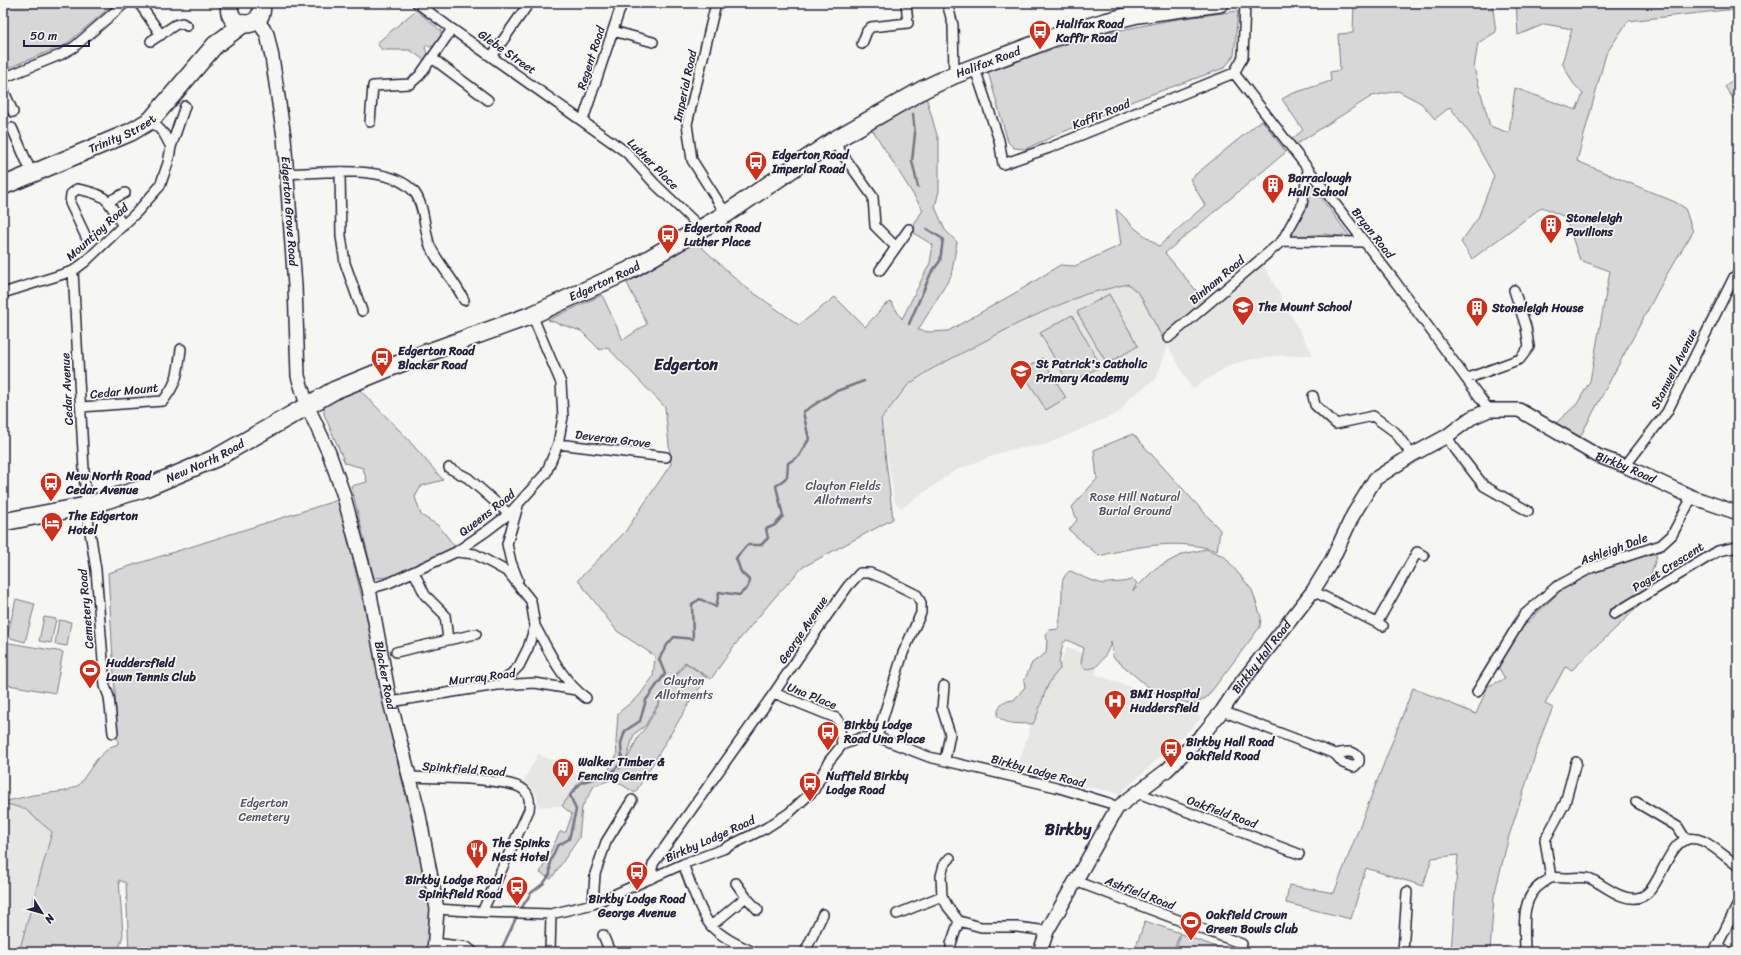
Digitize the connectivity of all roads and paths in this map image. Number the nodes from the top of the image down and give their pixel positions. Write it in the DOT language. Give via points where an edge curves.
graph roads {
  1 [pos="125,3"];
  2 [pos="139,3"];
  3 [pos="418,3"];
  4 [pos="529,3"];
  5 [pos="622,3"];
  6 [pos="716,3"];
  7 [pos="906,3"];
  8 [pos="947,3"];
  9 [pos="1220,3"];
  10 [pos="1244,3"];
  11 [pos="230,8"];
  12 [pos="1137,9"];
  13 [pos="257,11"];
  14 [pos="187,26"];
  15 [pos="452,29"];
  16 [pos="613,31"];
  17 [pos="161,35"];
  18 [pos="151,41"];
  19 [pos="653,42"];
  20 [pos="862,44"];
  21 [pos="215,45"];
  22 [pos="492,56"];
  23 [pos="432,58"];
  24 [pos="974,66"];
  25 [pos="1234,73"];
  26 [pos="954,75"];
  27 [pos="3,78"];
  28 [pos="3,89"];
  29 [pos="488,100"];
  30 [pos="185,106"];
  31 [pos="13,112"];
  32 [pos="881,114"];
  33 [pos="151,120"];
  34 [pos="584,120"];
  35 [pos="370,122"];
  36 [pos="12,128"];
  37 [pos="833,141"];
  38 [pos="170,147"];
  39 [pos="1308,170"];
  40 [pos="340,172"];
  41 [pos="32,174"];
  42 [pos="286,174"];
  43 [pos="3,186"];
  44 [pos="125,193"];
  45 [pos="108,201"];
  46 [pos="726,214"];
  47 [pos="123,226"];
  48 [pos="909,228"];
  49 [pos="702,229"];
  50 [pos="86,237"];
  51 [pos="1282,241"];
  52 [pos="1364,242"];
  53 [pos="895,246"];
  54 [pos="880,270"];
  55 [pos="73,271"];
  56 [pos="1734,277"];
  57 [pos="1514,290"];
  58 [pos="3,293"];
  59 [pos="464,300"];
  60 [pos="362,312"];
  61 [pos="532,316"];
  62 [pos="1168,338"];
  63 [pos="181,349"];
  64 [pos="1466,379"];
  65 [pos="1311,402"];
  66 [pos="307,405"];
  67 [pos="80,407"];
  68 [pos="1489,410"];
  69 [pos="1519,410"];
  70 [pos="1447,436"];
  71 [pos="558,444"];
  72 [pos="1412,455"];
  73 [pos="666,457"];
  74 [pos="1625,466"];
  75 [pos="449,468"];
  76 [pos="1692,497"];
  77 [pos="86,506"];
  78 [pos="518,506"];
  79 [pos="1528,511"];
  80 [pos="1738,513"];
  81 [pos="509,514"];
  82 [pos="3,522"];
  83 [pos="1738,547"];
  84 [pos="456,552"];
  85 [pos="1417,552"];
  86 [pos="414,572"];
  87 [pos="520,586"];
  88 [pos="369,589"];
  89 [pos="1313,591"];
  90 [pos="1614,614"];
  91 [pos="535,626"];
  92 [pos="476,634"];
  93 [pos="448,640"];
  94 [pos="396,652"];
  95 [pos="500,685"];
  96 [pos="944,686"];
  97 [pos="576,690"];
  98 [pos="1477,692"];
  99 [pos="774,693"];
  100 [pos="586,698"];
  101 [pos="390,702"];
  102 [pos="1222,711"];
  103 [pos="113,733"];
  104 [pos="877,737"];
  105 [pos="842,745"];
  106 [pos="1335,754"];
  107 [pos="945,760"];
  108 [pos="1576,762"];
  109 [pos="410,777"];
  110 [pos="1138,793"];
  111 [pos="632,800"];
  112 [pos="1636,802"];
  113 [pos="1117,808"];
  114 [pos="1686,840"];
  115 [pos="1299,854"];
  116 [pos="950,858"];
  117 [pos="683,864"];
  118 [pos="1738,866"];
  119 [pos="1551,878"];
  120 [pos="650,879"];
  121 [pos="1075,882"];
  122 [pos="736,883"];
  123 [pos="1406,892"];
  124 [pos="942,896"];
  125 [pos="746,897"];
  126 [pos="593,904"];
  127 [pos="1738,904"];
  128 [pos="437,909"];
  129 [pos="758,910"];
  130 [pos="482,912"];
  131 [pos="551,914"];
  132 [pos="823,914"];
  133 [pos="897,914"];
  134 [pos="959,921"];
  135 [pos="711,926"];
  136 [pos="1047,931"];
  137 [pos="603,935"];
  138 [pos="434,947"];
  139 [pos="1240,948"];
  140 [pos="1716,949"];
  141 [pos="609,950"];
  142 [pos="473,952"];
  143 [pos="550,952"];
  144 [pos="599,952"];
  145 [pos="753,952"];
  146 [pos="805,952"];
  147 [pos="951,952"];
  148 [pos="1040,952"];
  149 [pos="1403,952"];
  150 [pos="1525,952"];
  151 [pos="1728,952"];
  1 -- 27 [label="street" via="74,47"];
  2 -- 17 [label="street"];
  3 -- 15 [label="street, Glebe Street"];
  4 -- 22 [label="street"];
  5 -- 16 [label="street, Regent Road"];
  6 -- 46 [label="street, Imperial Road" via="687,132 692,160"];
  7 -- 20 [label="street" via="908,23 871,27"];
  8 -- 26 [label="street" via="953,25"];
  9 -- 12 [label="highway, Halifax Road"];
  10 -- 25 [label="street" via="1243,57"];
  11 -- 13 [label="highway" via="235,20"];
  11 -- 21 [label="highway, Trinity Street"];
  12 -- 24 [label="highway, Halifax Road"];
  13 -- 21 [label="highway, Trinity Street"];
  13 -- 42 [label="street, Edgerton Grove Road" via="267,34 272,56 284,137"];
  14 -- 17 [label="street" via="182,23"];
  15 -- 22 [label="street, Glebe Street"];
  15 -- 23 [label="street"];
  16 -- 19 [label="street"];
  16 -- 34 [label="street, Regent Road"];
  17 -- 18 [label="street"];
  21 -- 33 [label="highway, Trinity Street"];
  22 -- 34 [label="street, Glebe Street"];
  23 -- 29 [label="street"];
  23 -- 35 [label="street" via="410,84 373,86"];
  24 -- 25 [label="street, Kaffir Road" via="999,140 1003,164"];
  24 -- 26 [label="highway, Halifax Road"];
  25 -- 39 [label="street, Bryan Road"];
  26 -- 32 [label="highway, Halifax Road"];
  28 -- 31 [label="street"];
  30 -- 38 [label="street, Mountjoy Road"];
  32 -- 37 [label="highway, Edgerton Road"];
  33 -- 38 [label="street" via="164,134"];
  33 -- 41 [label="highway, Trinity Street" via="131,132"];
  34 -- 49 [label="street, Luther Place" via="626,152"];
  36 -- 41 [label="street"];
  37 -- 46 [label="highway, Edgerton Road"];
  37 -- 53 [label="street" via="873,197 875,226"];
  38 -- 47 [label="street, Mountjoy Road" via="168,163 160,186"];
  39 -- 51 [label="street, Binham Road" via="1302,205"];
  39 -- 52 [label="street, Bryan Road"];
  40 -- 42 [label="street"];
  40 -- 59 [label="street" via="372,173 388,177 415,193 422,207 431,248"];
  40 -- 60 [label="street" via="341,236 345,263"];
  41 -- 43 [label="highway, Trinity Street"];
  42 -- 66 [label="street, Edgerton Grove Road" via="295,286 298,376"];
  44 -- 45 [label="street"];
  45 -- 47 [label="street"];
  45 -- 50 [label="street" via="100,195 77,189 71,194 70,203"];
  46 -- 49 [label="highway, Edgerton Road"];
  47 -- 55 [label="street, Mountjoy Road"];
  48 -- 53 [label="street"];
  49 -- 61 [label="highway, Edgerton Road" via="630,270"];
  51 -- 52 [label="street"];
  51 -- 62 [label="street, Binham Road"];
  52 -- 64 [label="street, Bryan Road"];
  53 -- 54 [label="street"];
  55 -- 58 [label="street, Mountjoy Road"];
  55 -- 67 [label="street, Cedar Avenue"];
  56 -- 74 [label="street, Stanwell Avenue" via="1667,412"];
  57 -- 64 [label="street" via="1526,327 1529,347 1520,359"];
  61 -- 66 [label="highway, Edgerton Road" via="421,355 335,390"];
  61 -- 71 [label="street, Queens Road" via="561,383 563,418"];
  63 -- 67 [label="street, Cedar Mount" via="177,379 163,401"];
  64 -- 68 [label="street, Bryan Road"];
  65 -- 72 [label="street" via="1336,424 1373,416 1395,432"];
  66 -- 77 [label="highway, New North Road" via="216,458 144,488"];
  66 -- 88 [label="street, Blacker Road" via="329,453 343,493"];
  67 -- 77 [label="street, Cedar Avenue"];
  68 -- 69 [label="street, Birkby Hall Road"];
  68 -- 70 [label="street, Birkby Hall Road" via="1471,418"];
  69 -- 74 [label="street, Birkby Road" via="1598,456"];
  70 -- 72 [label="street, Birkby Hall Road"];
  70 -- 79 [label="street" via="1484,486"];
  71 -- 73 [label="street, Deveron Grove"];
  71 -- 78 [label="street, Queens Road" via="546,473"];
  72 -- 89 [label="street, Birkby Hall Road" via="1375,479"];
  74 -- 76 [label="street, Birkby Road"];
  75 -- 81 [label="street" via="468,478"];
  76 -- 80 [label="street, Birkby Road"];
  76 -- 98 [label="street, Ashleigh Dale" via="1672,535 1661,545 1591,568 1556,587 1524,615"];
  77 -- 82 [label="highway, New North Road"];
  77 -- 103 [label="street, Cemetery Road" via="96,570 105,686 109,697"];
  78 -- 81 [label="street, Queens Road"];
  78 -- 87 [label="street" via="507,544"];
  81 -- 84 [label="street, Queens Road"];
  83 -- 90 [label="street, Paget Crescent" via="1718,551"];
  84 -- 86 [label="street, Queens Road"];
  84 -- 87 [label="street" via="475,554 508,572"];
  85 -- 89 [label="street" via="1380,624"];
  86 -- 88 [label="street, Queens Road"];
  86 -- 93 [label="street" via="425,595 445,614"];
  87 -- 91 [label="street" via="531,602"];
  88 -- 101 [label="street, Blacker Road"];
  89 -- 102 [label="street, Birkby Hall Road"];
  91 -- 95 [label="street" via="519,666"];
  91 -- 97 [label="street" via="557,665"];
  92 -- 93 [label="street"];
  93 -- 94 [label="street"];
  95 -- 97 [label="street, Murray Road" via="535,683"];
  95 -- 101 [label="street, Murray Road"];
  96 -- 107 [label="street" via="942,709 950,734"];
  97 -- 100 [label="street"];
  99 -- 104 [label="street, George Avenue" via="848,586 860,573 870,573 886,579 917,595 921,603 921,613 903,654"];
  99 -- 105 [label="street, Una Place" via="836,718 839,722"];
  99 -- 120 [label="street, George Avenue" via="653,864"];
  101 -- 109 [label="street, Blacker Road"];
  102 -- 106 [label="street"];
  102 -- 110 [label="street, Birkby Hall Road" via="1178,760"];
  104 -- 105 [label="street, Birkby Lodge Road" via="860,738"];
  104 -- 107 [label="street, Birkby Lodge Road" via="928,757"];
  105 -- 117 [label="street, Birkby Lodge Road" via="829,761 814,790 789,813 766,828 723,849"];
  107 -- 113 [label="street, Birkby Lodge Road" via="1056,787 1109,803"];
  108 -- 119 [label="street" via="1565,803 1545,840"];
  109 -- 128 [label="street, Blacker Road" via="424,835"];
  109 -- 130 [label="street, Spinkfield Road" via="492,781 515,785 524,790 530,799 529,810"];
  110 -- 113 [label="street, Birkby Hall Road"];
  110 -- 115 [label="street, Oakfield Road"];
  111 -- 126 [label="street" via="606,842 596,874"];
  112 -- 114 [label="street" via="1678,827"];
  113 -- 121 [label="street, Birkby Hall Road"];
  114 -- 118 [label="street" via="1702,841"];
  114 -- 119 [label="street" via="1671,852 1649,892 1641,896 1624,896 1589,878"];
  116 -- 124 [label="street" via="944,865 941,876"];
  117 -- 120 [label="street, Birkby Lodge Road"];
  117 -- 135 [label="street"];
  119 -- 150 [label="street" via="1538,886 1527,900 1524,914"];
  120 -- 126 [label="street, Birkby Lodge Road"];
  121 -- 136 [label="street, Birkby Hall Road"];
  121 -- 139 [label="street, Ashfield Road"];
  122 -- 125 [label="street"];
  123 -- 149 [label="street"];
  124 -- 133 [label="street"];
  124 -- 134 [label="street"];
  125 -- 129 [label="street"];
  125 -- 135 [label="street"];
  126 -- 131 [label="street, Birkby Lodge Road"];
  127 -- 140 [label="street"];
  128 -- 130 [label="street, Birkby Lodge Road"];
  128 -- 138 [label="street, Blacker Road"];
  130 -- 131 [label="street, Birkby Lodge Road"];
  131 -- 143 [label="street"];
  132 -- 146 [label="street"];
  134 -- 136 [label="street" via="980,927 1017,927"];
  134 -- 147 [label="street" via="950,944"];
  135 -- 145 [label="street" via="734,943"];
  136 -- 148 [label="street, Birkby Hall Road"];
  137 -- 141 [label="street"];
  138 -- 142 [label="street" via="467,948"];
  140 -- 151 [label="street"];
  141 -- 144 [label="street"];
}
